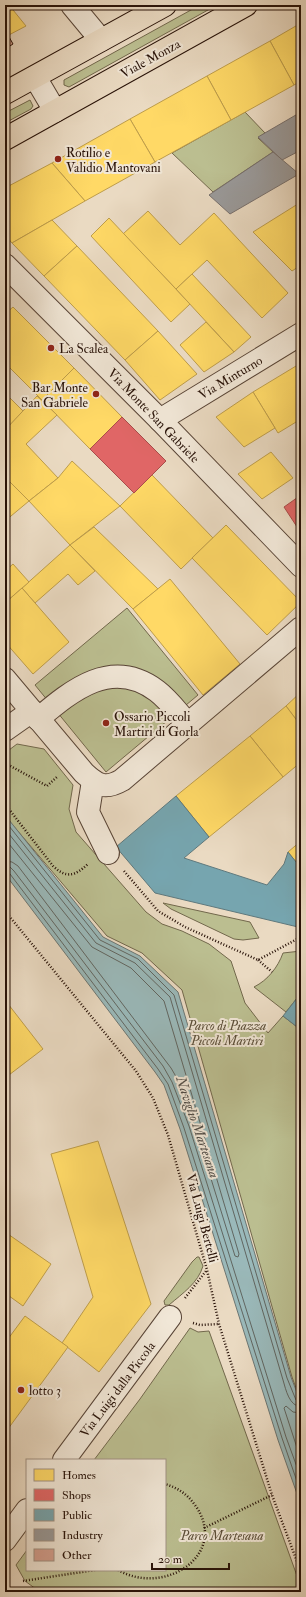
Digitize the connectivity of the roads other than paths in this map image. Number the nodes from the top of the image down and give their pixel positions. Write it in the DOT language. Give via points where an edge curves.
graph roads {
  1 [pos="72,5"];
  2 [pos="165,5"];
  3 [pos="246,5"];
  4 [pos="101,40"];
  5 [pos="35,77"];
  6 [pos="5,93"];
  7 [pos="55,112"];
  8 [pos="5,139"];
  9 [pos="5,265"];
  10 [pos="301,334"];
  11 [pos="160,420"];
  12 [pos="301,566"];
  13 [pos="301,628"];
  14 [pos="5,679"];
  15 [pos="35,715"];
  16 [pos="188,724"];
  17 [pos="5,730"];
  18 [pos="93,781"];
  19 [pos="106,851"];
  20 [pos="170,1317"];
  21 [pos="65,1459"];
  22 [pos="26,1511"];
  23 [pos="5,1540"];
  1 -- 4 [label="street"];
  2 -- 4 [label="main road"];
  3 -- 7 [label="main road, Viale Monza"];
  4 -- 5 [label="main road"];
  5 -- 6 [label="main road"];
  5 -- 7 [label="street"];
  7 -- 8 [label="main road, Viale Monza"];
  9 -- 11 [label="street, Via Monte San Gabriele"];
  10 -- 11 [label="street, Via Minturno"];
  11 -- 12 [label="street, Via Monte San Gabriele"];
  13 -- 16 [label="street"];
  14 -- 15 [label="street"];
  15 -- 16 [label="street" via="83,685 103,678 118,677 138,680 151,686"];
  15 -- 17 [label="street"];
  15 -- 18 [label="street"];
  16 -- 18 [label="street" via="122,780 108,785"];
  18 -- 19 [label="street" via="88,812"];
  20 -- 21 [label="street, Via Luigi dalla Piccola"];
  22 -- 23 [label="street"];
}
